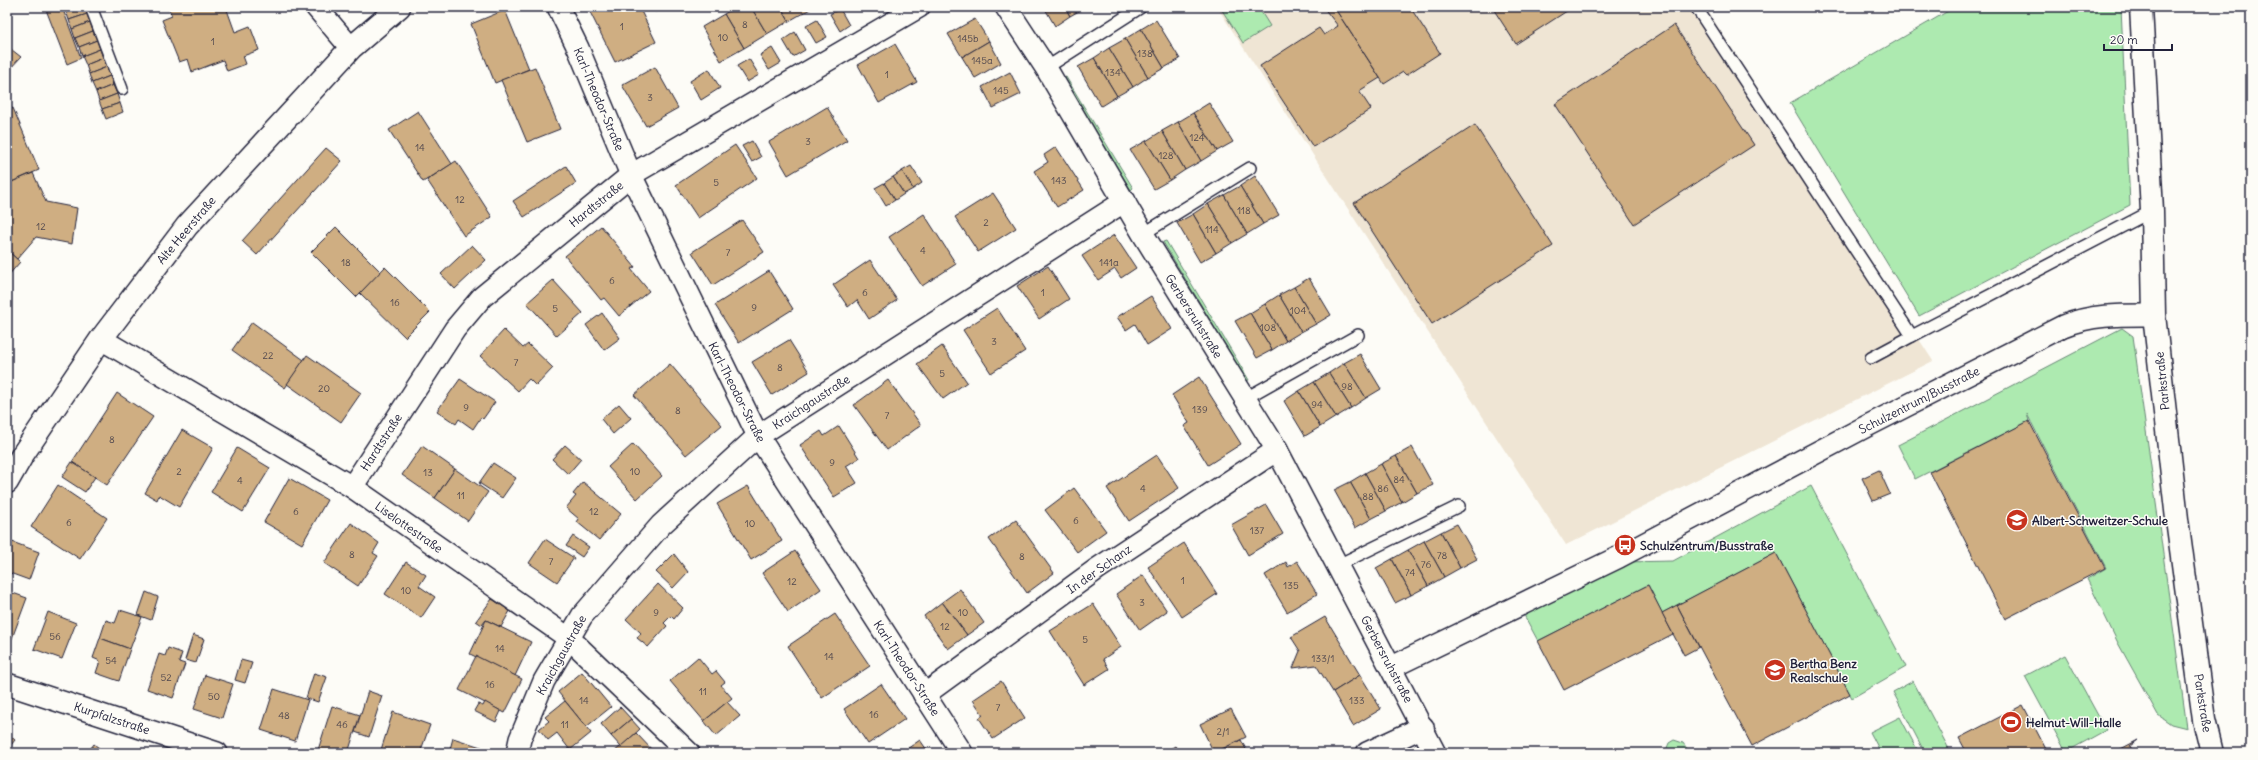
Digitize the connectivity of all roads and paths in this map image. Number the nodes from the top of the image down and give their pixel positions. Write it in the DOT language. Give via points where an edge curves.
graph roads {
  1 [pos="91,7"];
  2 [pos="316,7"];
  3 [pos="399,7"];
  4 [pos="558,7"];
  5 [pos="919,7"];
  6 [pos="1006,7"];
  7 [pos="1141,7"];
  8 [pos="1696,7"];
  9 [pos="2141,7"];
  10 [pos="351,48"];
  11 [pos="1046,68"];
  12 [pos="122,89"];
  13 [pos="1250,168"];
  14 [pos="631,175"];
  15 [pos="1125,201"];
  16 [pos="2152,212"];
  17 [pos="1143,234"];
  18 [pos="2154,315"];
  19 [pos="1358,335"];
  20 [pos="1912,336"];
  21 [pos="101,339"];
  22 [pos="1871,358"];
  23 [pos="1246,398"];
  24 [pos="758,436"];
  25 [pos="1277,450"];
  26 [pos="7,482"];
  27 [pos="352,487"];
  28 [pos="1459,506"];
  29 [pos="1338,565"];
  30 [pos="570,638"];
  31 [pos="1392,667"];
  32 [pos="7,684"];
  33 [pos="924,694"];
  34 [pos="1423,727"];
  35 [pos="217,753"];
  36 [pos="516,753"];
  37 [pos="689,753"];
  38 [pos="962,753"];
  39 [pos="1367,753"];
  40 [pos="1435,753"];
  41 [pos="2212,753"];
  1 -- 12 [label="lane"];
  2 -- 10 [label="street"];
  3 -- 10 [label="street, Alte Heerstraße"];
  4 -- 14 [label="street, Karl-Theodor-Straße" via="578,48"];
  5 -- 14 [label="street, Hardtstraße"];
  6 -- 11 [label="street, Gerbersruhstraße"];
  7 -- 11 [label="lane"];
  8 -- 20 [label="lane"];
  9 -- 16 [label="street, Parkstraße"];
  10 -- 21 [label="street, Alte Heerstraße" via="186,226"];
  11 -- 15 [label="street, Gerbersruhstraße"];
  13 -- 17 [label="lane"];
  14 -- 24 [label="street, Karl-Theodor-Straße"];
  14 -- 27 [label="street, Hardtstraße" via="482,297 455,329"];
  15 -- 17 [label="street, Gerbersruhstraße"];
  15 -- 24 [label="street, Kraichgaustraße"];
  16 -- 18 [label="street, Parkstraße"];
  16 -- 20 [label="lane"];
  17 -- 23 [label="street, Gerbersruhstraße"];
  18 -- 31 [label="street, Schulzentrum/Busstraße" via="2100,315 2063,326 1619,557"];
  18 -- 41 [label="street, Parkstraße" via="2178,527 2204,720"];
  19 -- 23 [label="lane"];
  20 -- 22 [label="lane"];
  21 -- 26 [label="street, Alte Heerstraße" via="23,454"];
  21 -- 27 [label="street, Liselottestraße"];
  23 -- 25 [label="street, Gerbersruhstraße"];
  24 -- 30 [label="street, Kraichgaustraße" via="661,525 582,616"];
  24 -- 33 [label="street, Karl-Theodor-Straße"];
  25 -- 29 [label="street, Gerbersruhstraße"];
  25 -- 33 [label="street, In der Schanz" via="1097,569"];
  27 -- 30 [label="street, Liselottestraße"];
  28 -- 29 [label="lane"];
  29 -- 31 [label="street, Gerbersruhstraße"];
  30 -- 36 [label="street, Kraichgaustraße" via="544,681"];
  30 -- 37 [label="street, Liselottestraße"];
  31 -- 34 [label="street, Gerbersruhstraße"];
  32 -- 35 [label="street, Kurpfalzstraße"];
  33 -- 38 [label="street, Karl-Theodor-Straße"];
  34 -- 39 [label="street"];
  34 -- 40 [label="street, Gerbersruhstraße"];
}
